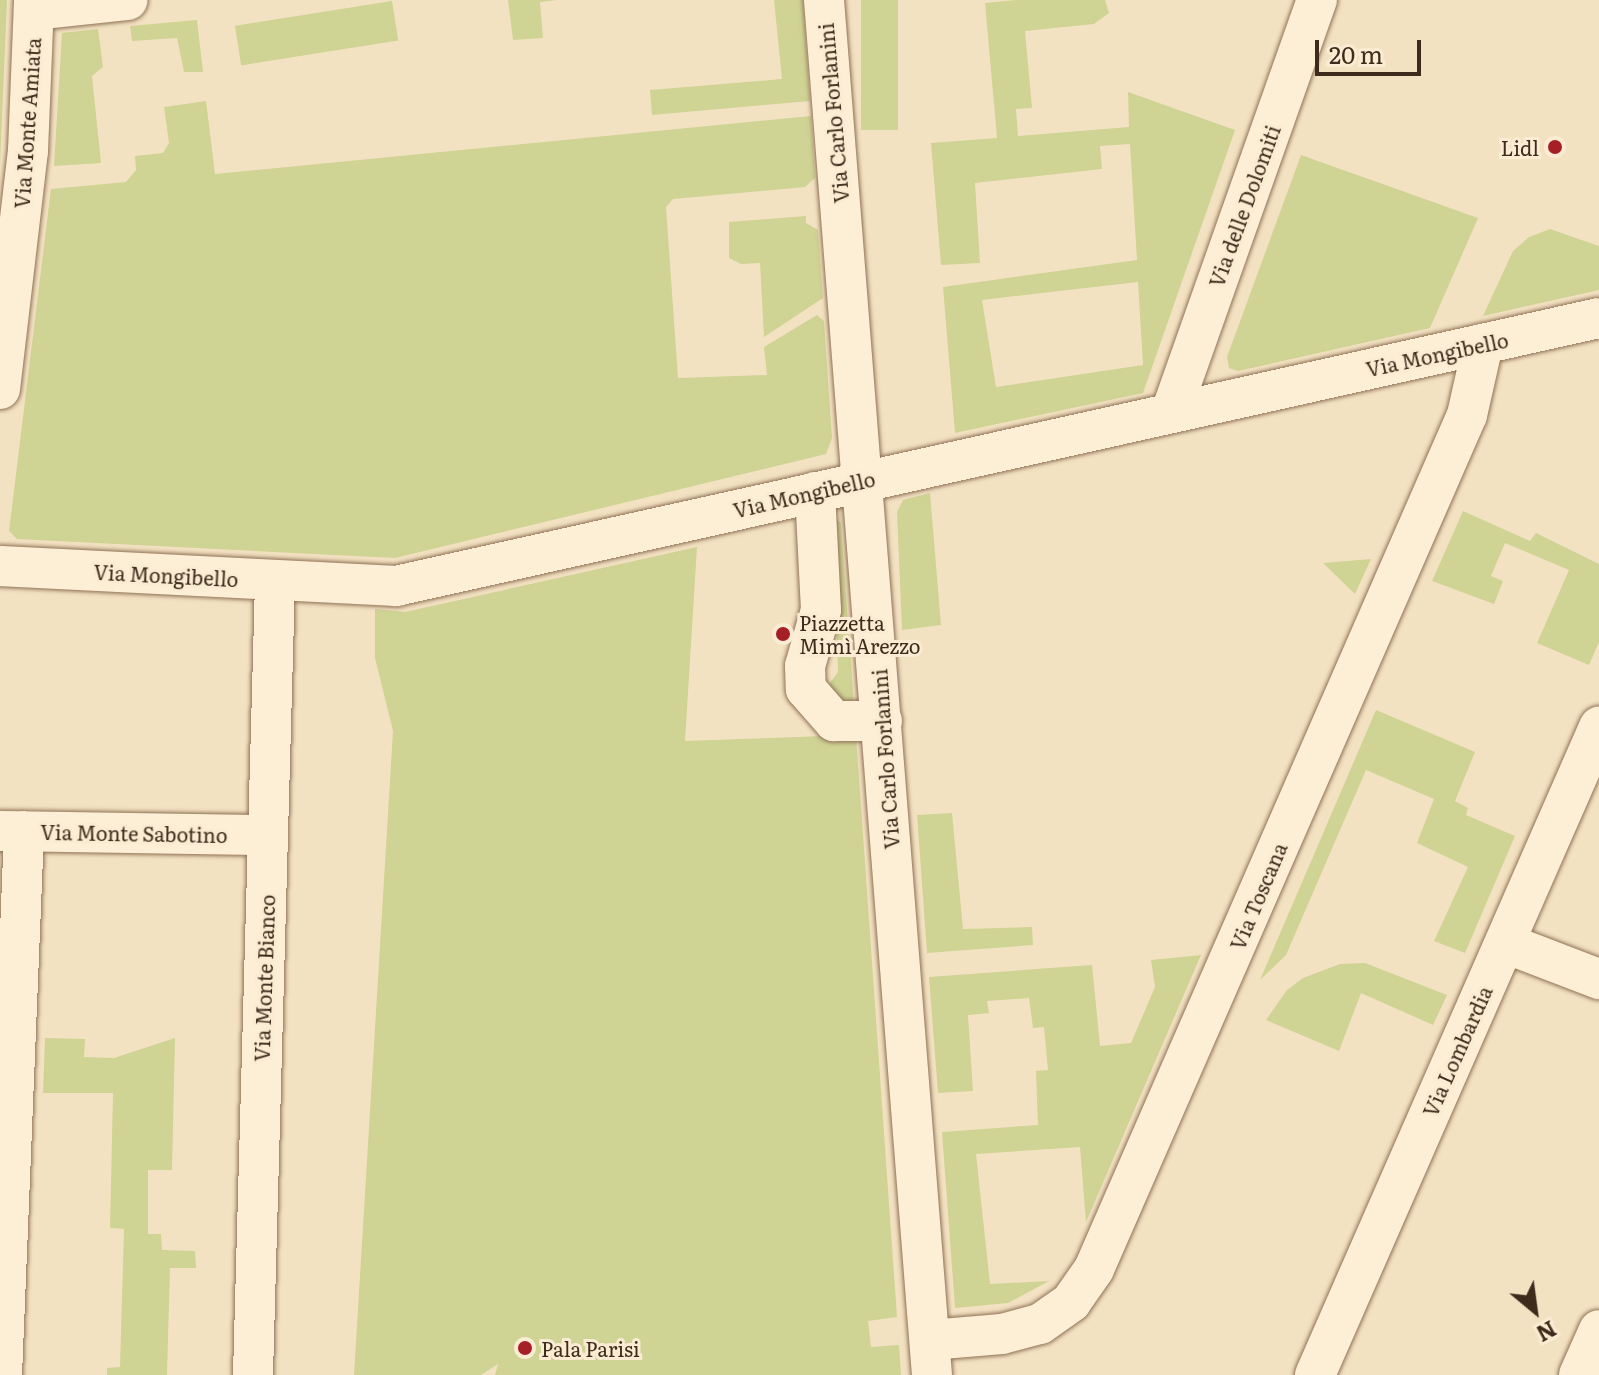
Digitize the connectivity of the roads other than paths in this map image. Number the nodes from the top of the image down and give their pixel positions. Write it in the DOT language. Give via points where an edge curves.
graph roads {
  1 [pos="127,0"];
  2 [pos="824,0"];
  3 [pos="1317,0"];
  4 [pos="34,5"];
  5 [pos="1599,318"];
  6 [pos="1483,344"];
  7 [pos="0,389"];
  8 [pos="1171,412"];
  9 [pos="863,481"];
  10 [pos="815,492"];
  11 [pos="0,566"];
  12 [pos="275,581"];
  13 [pos="882,721"];
  14 [pos="1599,727"];
  15 [pos="12,831"];
  16 [pos="268,835"];
  17 [pos="1505,943"];
  18 [pos="1599,979"];
  19 [pos="1599,1330"];
  20 [pos="931,1357"];
  21 [pos="2,1375"];
  22 [pos="253,1375"];
  23 [pos="1315,1375"];
  24 [pos="1579,1375"];
  1 -- 4 [label="street"];
  2 -- 9 [label="street, Via Carlo Forlanini"];
  3 -- 8 [label="street, Via delle Dolomiti"];
  4 -- 7 [label="street, Via Monte Amiata" via="28,151"];
  5 -- 6 [label="street, Via Mongibello"];
  6 -- 8 [label="street, Via Mongibello"];
  6 -- 20 [label="street, Via Toscana" via="1467,415 1094,1269 1071,1302 1040,1324"];
  8 -- 9 [label="street, Via Mongibello"];
  9 -- 10 [label="street, Via Mongibello"];
  9 -- 13 [label="street, Via Carlo Forlanini"];
  10 -- 12 [label="street, Via Mongibello" via="396,586"];
  10 -- 13 [label="street" via="821,610 805,666 806,689 834,721"];
  11 -- 12 [label="street, Via Mongibello"];
  12 -- 16 [label="street, Via Monte Bianco"];
  13 -- 20 [label="street, Via Carlo Forlanini"];
  14 -- 17 [label="street, Via Lombardia"];
  15 -- 16 [label="street, Via Monte Sabotino"];
  15 -- 21 [label="street"];
  16 -- 22 [label="street, Via Monte Bianco"];
  17 -- 18 [label="street"];
  17 -- 23 [label="street, Via Lombardia"];
  19 -- 24 [label="street"];
}
